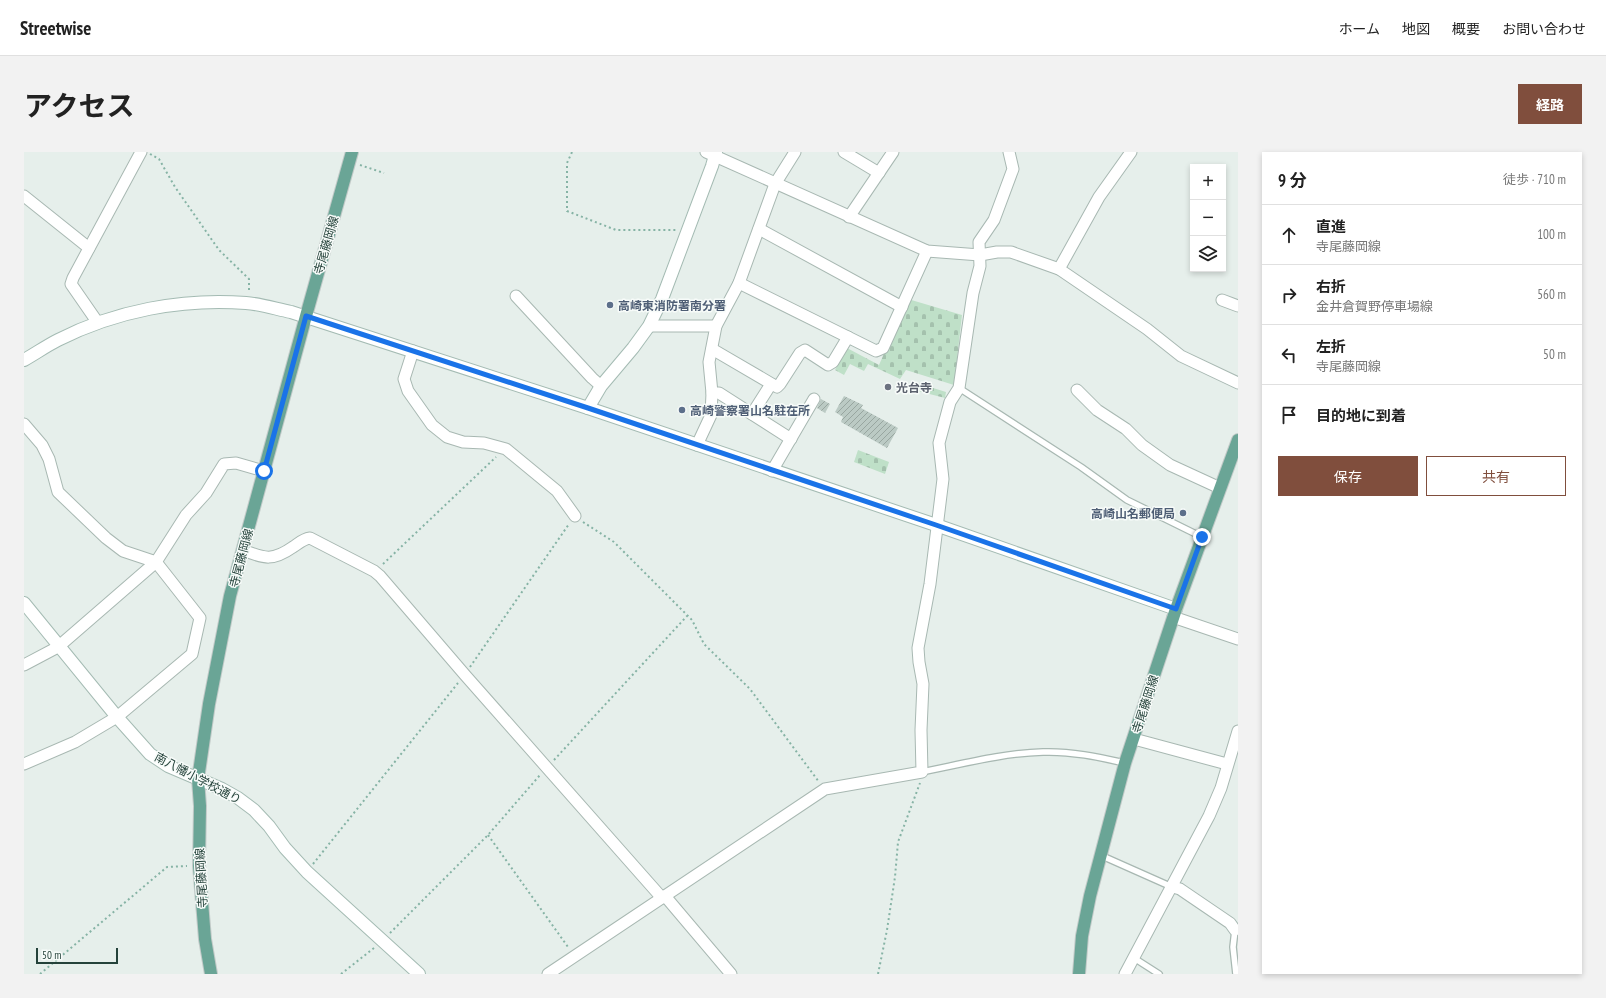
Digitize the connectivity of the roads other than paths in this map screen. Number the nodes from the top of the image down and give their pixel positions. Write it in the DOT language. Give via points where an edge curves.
graph roads {
  1 [pos="141,152"];
  2 [pos="795,152"];
  3 [pos="844,152"];
  4 [pos="893,152"];
  5 [pos="1009,152"];
  6 [pos="1131,152"];
  7 [pos="712,153"];
  8 [pos="351,157"];
  9 [pos="878,173"];
  10 [pos="775,184"];
  11 [pos="24,196"];
  12 [pos="849,217"];
  13 [pos="759,229"];
  14 [pos="89,248"];
  15 [pos="927,251"];
  16 [pos="980,255"];
  17 [pos="1059,269"];
  18 [pos="739,282"];
  19 [pos="516,296"];
  20 [pos="1222,300"];
  21 [pos="1238,306"];
  22 [pos="902,307"];
  23 [pos="306,316"];
  24 [pos="98,323"];
  25 [pos="649,326"];
  26 [pos="716,326"];
  27 [pos="848,337"];
  28 [pos="712,349"];
  29 [pos="413,351"];
  30 [pos="24,360"];
  31 [pos="1238,383"];
  32 [pos="771,384"];
  33 [pos="601,386"];
  34 [pos="960,388"];
  35 [pos="1077,390"];
  36 [pos="712,393"];
  37 [pos="814,399"];
  38 [pos="588,408"];
  39 [pos="752,414"];
  40 [pos="24,424"];
  41 [pos="791,439"];
  42 [pos="1238,440"];
  43 [pos="697,445"];
  44 [pos="264,471"];
  45 [pos="772,471"];
  46 [pos="1220,488"];
  47 [pos="575,516"];
  48 [pos="936,525"];
  49 [pos="1202,537"];
  50 [pos="243,550"];
  51 [pos="156,562"];
  52 [pos="24,603"];
  53 [pos="1174,613"];
  54 [pos="1238,639"];
  55 [pos="58,646"];
  56 [pos="24,665"];
  57 [pos="117,717"];
  58 [pos="1238,731"];
  59 [pos="1134,740"];
  60 [pos="1235,752"];
  61 [pos="1125,763"];
  62 [pos="24,764"];
  63 [pos="1227,764"];
  64 [pos="922,772"];
  65 [pos="198,779"];
  66 [pos="1100,855"];
  67 [pos="1173,887"];
  68 [pos="664,897"];
  69 [pos="1235,930"];
  70 [pos="1134,958"];
  71 [pos="211,974"];
  72 [pos="419,974"];
  73 [pos="548,974"];
  74 [pos="731,974"];
  75 [pos="1079,974"];
  76 [pos="1125,974"];
  77 [pos="1159,974"];
  78 [pos="1236,974"];
  1 -- 14 [label="street"];
  2 -- 10 [label="street"];
  3 -- 9 [label="street"];
  4 -- 9 [label="street"];
  5 -- 16 [label="street" via="1013,169 994,220 979,242"];
  6 -- 17 [label="street" via="1099,197"];
  7 -- 10 [label="street"];
  7 -- 25 [label="main road" via="687,232"];
  8 -- 23 [label="main road, 寺尾藤岡線"];
  9 -- 12 [label="street"];
  10 -- 12 [label="street"];
  10 -- 13 [label="street"];
  11 -- 14 [label="street"];
  12 -- 15 [label="street"];
  13 -- 18 [label="street"];
  13 -- 22 [label="street"];
  14 -- 24 [label="street" via="71,284"];
  15 -- 16 [label="street"];
  15 -- 22 [label="street"];
  16 -- 17 [label="street" via="1011,252"];
  16 -- 34 [label="street"];
  17 -- 31 [label="street" via="1147,328 1181,356"];
  18 -- 26 [label="street"];
  18 -- 27 [label="street"];
  19 -- 33 [label="street"];
  20 -- 21 [label="street"];
  22 -- 27 [label="street" via="883,348 876,351"];
  23 -- 24 [label="main road" via="248,303 219,302 167,305"];
  23 -- 29 [label="main road"];
  23 -- 44 [label="main road, 寺尾藤岡線"];
  24 -- 30 [label="main road" via="58,340"];
  25 -- 26 [label="street"];
  25 -- 33 [label="main road"];
  26 -- 28 [label="street"];
  27 -- 32 [label="street" via="833,362 828,365 806,350 800,353 777,387"];
  28 -- 32 [label="street"];
  28 -- 36 [label="street"];
  29 -- 38 [label="main road"];
  29 -- 47 [label="street" via="404,379 408,391 432,425 447,438 506,449 557,491"];
  32 -- 39 [label="street"];
  33 -- 38 [label="main road"];
  34 -- 48 [label="street" via="950,402 939,443 943,479"];
  34 -- 49 [label="lane" via="1128,500"];
  35 -- 46 [label="street" via="1098,410 1170,465"];
  36 -- 39 [label="street" via="719,393"];
  36 -- 43 [label="street" via="711,415"];
  37 -- 41 [label="street"];
  38 -- 43 [label="main road"];
  39 -- 41 [label="street"];
  40 -- 51 [label="street" via="42,445 49,459 58,492 123,551"];
  41 -- 45 [label="street"];
  42 -- 46 [label="main road, 寺尾藤岡線"];
  43 -- 45 [label="main road"];
  44 -- 50 [label="main road, 寺尾藤岡線"];
  44 -- 51 [label="street" via="236,463 224,464 206,493 186,515"];
  45 -- 48 [label="main road"];
  46 -- 49 [label="main road, 寺尾藤岡線"];
  48 -- 53 [label="main road"];
  48 -- 64 [label="street" via="930,584 918,648 923,684 920,730"];
  49 -- 53 [label="main road, 寺尾藤岡線"];
  50 -- 65 [label="main road, 寺尾藤岡線" via="230,596 209,704"];
  50 -- 68 [label="street" via="271,558 310,538 374,571"];
  51 -- 55 [label="street"];
  51 -- 57 [label="street" via="200,618 192,654"];
  52 -- 55 [label="main road, 南八幡小学校通り"];
  53 -- 54 [label="street"];
  53 -- 59 [label="main road, 寺尾藤岡線"];
  55 -- 56 [label="street"];
  55 -- 57 [label="main road, 南八幡小学校通り"];
  57 -- 62 [label="street" via="75,742"];
  57 -- 65 [label="main road, 南八幡小学校通り" via="150,754 168,766"];
  58 -- 60 [label="street"];
  59 -- 61 [label="main road, 寺尾藤岡線"];
  59 -- 63 [label="street"];
  60 -- 63 [label="street"];
  61 -- 64 [label="lane" via="1097,756 1043,752 1017,754"];
  61 -- 66 [label="main road, 寺尾藤岡線"];
  63 -- 67 [label="street" via="1221,788 1209,816"];
  64 -- 68 [label="street" via="825,789"];
  65 -- 71 [label="main road, 寺尾藤岡線" via="199,865 205,939"];
  65 -- 72 [label="main road, 南八幡小学校通り" via="228,792 254,810 307,872"];
  66 -- 67 [label="lane"];
  66 -- 75 [label="main road, 寺尾藤岡線" via="1082,936"];
  67 -- 69 [label="street" via="1180,889 1230,923"];
  67 -- 70 [label="street"];
  68 -- 73 [label="street"];
  68 -- 74 [label="street"];
  69 -- 78 [label="lane" via="1233,947"];
  70 -- 76 [label="street"];
  70 -- 77 [label="lane"];
}
